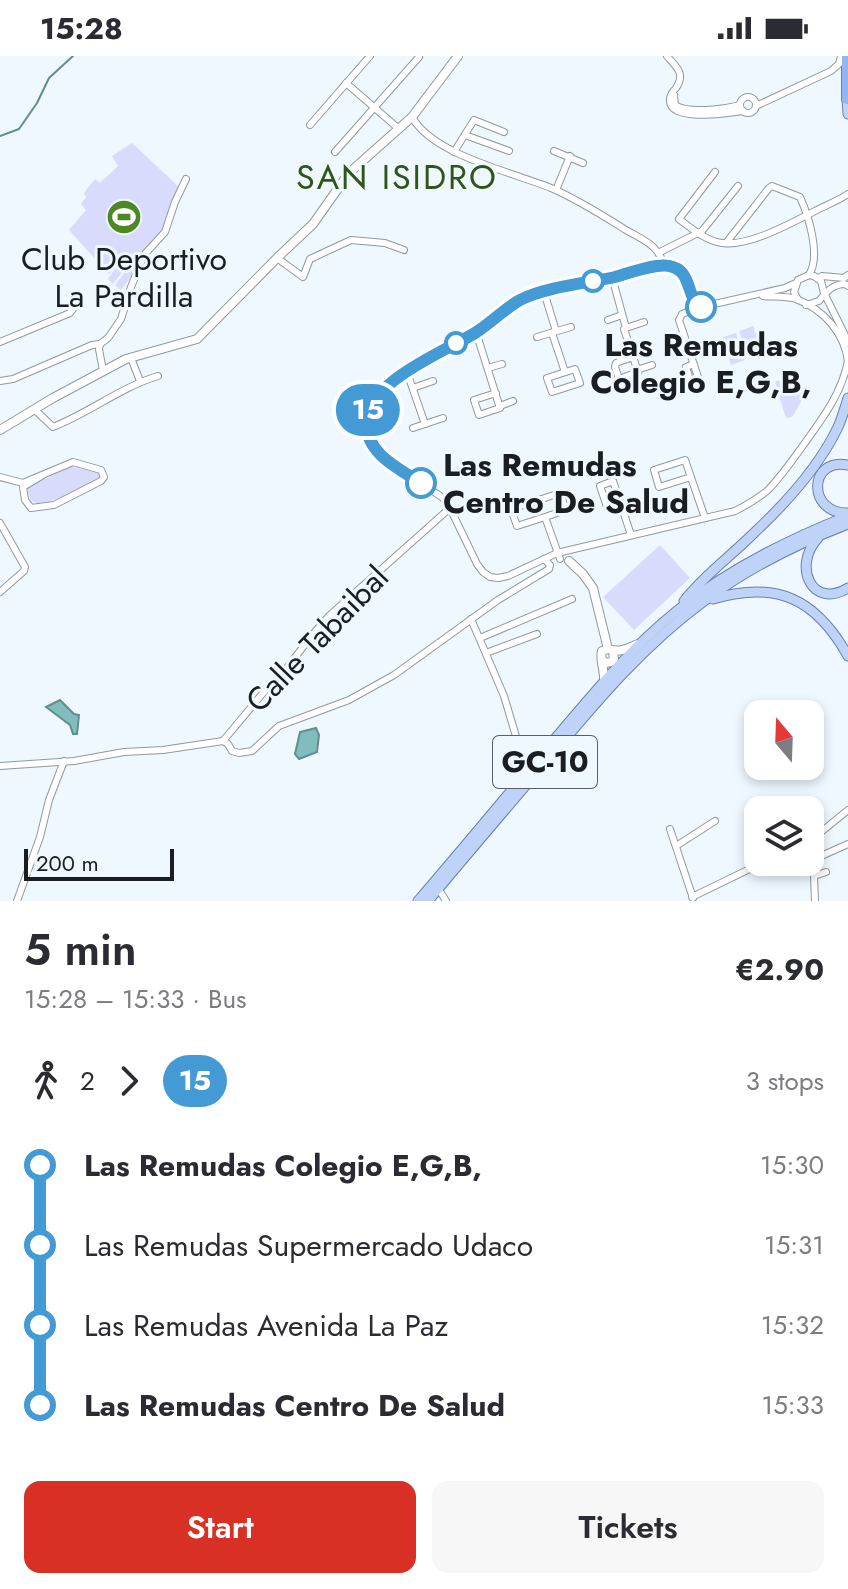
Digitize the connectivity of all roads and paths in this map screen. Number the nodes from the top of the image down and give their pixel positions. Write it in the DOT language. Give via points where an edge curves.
graph roads {
  1 [pos="370,56"];
  2 [pos="458,56"];
  3 [pos="670,56"];
  4 [pos="844,56"];
  5 [pos="419,57"];
  6 [pos="346,83"];
  7 [pos="847,99"];
  8 [pos="756,106"];
  9 [pos="375,108"];
  10 [pos="742,108"];
  11 [pos="848,114"];
  12 [pos="412,117"];
  13 [pos="310,125"];
  14 [pos="399,129"];
  15 [pos="504,132"];
  16 [pos="465,135"];
  17 [pos="509,151"];
  18 [pos="554,151"];
  19 [pos="335,152"];
  20 [pos="454,152"];
  21 [pos="570,156"];
  22 [pos="583,163"];
  23 [pos="715,172"];
  24 [pos="186,179"];
  25 [pos="738,186"];
  26 [pos="556,190"];
  27 [pos="848,194"];
  28 [pos="808,215"];
  29 [pos="698,233"];
  30 [pos="726,243"];
  31 [pos="404,250"];
  32 [pos="660,252"];
  33 [pos="277,258"];
  34 [pos="664,266"];
  35 [pos="809,275"];
  36 [pos="848,275"];
  37 [pos="612,277"];
  38 [pos="818,278"];
  39 [pos="796,283"];
  40 [pos="848,286"];
  41 [pos="544,292"];
  42 [pos="824,293"];
  43 [pos="755,296"];
  44 [pos="693,300"];
  45 [pos="798,300"];
  46 [pos="806,305"];
  47 [pos="75,306"];
  48 [pos="701,307"];
  49 [pos="687,312"];
  50 [pos="622,315"];
  51 [pos="608,320"];
  52 [pos="644,322"];
  53 [pos="571,327"];
  54 [pos="626,328"];
  55 [pos="476,332"];
  56 [pos="554,332"];
  57 [pos="537,337"];
  58 [pos="0,342"];
  59 [pos="100,344"];
  60 [pos="848,344"];
  61 [pos="633,357"];
  62 [pos="131,358"];
  63 [pos="848,361"];
  64 [pos="502,364"];
  65 [pos="694,364"];
  66 [pos="652,365"];
  67 [pos="488,368"];
  68 [pos="637,370"];
  69 [pos="103,371"];
  70 [pos="405,372"];
  71 [pos="565,372"];
  72 [pos="158,376"];
  73 [pos="0,381"];
  74 [pos="140,381"];
  75 [pos="433,381"];
  76 [pos="413,388"];
  77 [pos="496,393"];
  78 [pos="848,398"];
  79 [pos="513,401"];
  80 [pos="500,406"];
  81 [pos="34,409"];
  82 [pos="443,418"];
  83 [pos="425,424"];
  84 [pos="413,428"];
  85 [pos="0,430"];
  86 [pos="848,465"];
  87 [pos="43,475"];
  88 [pos="691,477"];
  89 [pos="0,478"];
  90 [pos="25,500"];
  91 [pos="620,502"];
  92 [pos="450,508"];
  93 [pos="848,515"];
  94 [pos="545,517"];
  95 [pos="705,518"];
  96 [pos="0,523"];
  97 [pos="848,524"];
  98 [pos="822,534"];
  99 [pos="631,535"];
  100 [pos="562,558"];
  101 [pos="547,562"];
  102 [pos="848,588"];
  103 [pos="0,592"];
  104 [pos="572,599"];
  105 [pos="676,612"];
  106 [pos="690,612"];
  107 [pos="471,619"];
  108 [pos="537,634"];
  109 [pos="480,638"];
  110 [pos="642,642"];
  111 [pos="610,650"];
  112 [pos="486,653"];
  113 [pos="848,656"];
  114 [pos="604,681"];
  115 [pos="223,741"];
  116 [pos="518,743"];
  117 [pos="64,761"];
  118 [pos="0,766"];
  119 [pos="848,810"];
  120 [pos="715,821"];
  121 [pos="670,829"];
  122 [pos="824,830"];
  123 [pos="848,844"];
  124 [pos="676,846"];
  125 [pos="824,855"];
  126 [pos="744,872"];
  127 [pos="814,876"];
  128 [pos="438,888"];
  129 [pos="693,899"];
  130 [pos="17,901"];
  131 [pos="418,901"];
  132 [pos="428,901"];
  133 [pos="446,901"];
  134 [pos="815,901"];
  1 -- 6 [label="street"];
  2 -- 12 [label="street"];
  3 -- 10 [label="street" via="681,67 677,107"];
  4 -- 7 [label="highway"];
  4 -- 8 [label="street" via="831,71"];
  5 -- 9 [label="street"];
  6 -- 9 [label="street"];
  6 -- 13 [label="street"];
  7 -- 11 [label="main road"];
  8 -- 10 [label="street" via="751,112"];
  8 -- 10 [label="street" via="749,97 743,98"];
  9 -- 14 [label="street"];
  9 -- 19 [label="street"];
  12 -- 14 [label="street"];
  12 -- 20 [label="street"];
  14 -- 33 [label="street" via="349,173 313,224"];
  15 -- 16 [label="street" via="474,120"];
  16 -- 17 [label="street"];
  16 -- 20 [label="street"];
  18 -- 21 [label="street"];
  20 -- 26 [label="street"];
  21 -- 22 [label="street"];
  21 -- 26 [label="street"];
  23 -- 29 [label="street" via="679,219"];
  24 -- 59 [label="street" via="165,232 144,255 121,319"];
  25 -- 29 [label="street"];
  26 -- 32 [label="street"];
  27 -- 28 [label="street"];
  28 -- 30 [label="street" via="757,237"];
  28 -- 30 [label="street" via="800,197 772,186"];
  28 -- 35 [label="street" via="814,264"];
  29 -- 30 [label="street"];
  29 -- 32 [label="street"];
  31 -- 33 [label="street" via="351,240 310,259 303,277"];
  32 -- 34 [label="street"];
  33 -- 62 [label="street" via="197,339"];
  34 -- 37 [label="street"];
  34 -- 44 [label="street" via="685,276"];
  35 -- 38 [label="street"];
  35 -- 39 [label="street"];
  36 -- 38 [label="street"];
  37 -- 41 [label="street"];
  37 -- 50 [label="street"];
  38 -- 42 [label="street"];
  39 -- 43 [label="street"];
  39 -- 45 [label="street"];
  40 -- 42 [label="street" via="838,284"];
  41 -- 55 [label="street" via="521,300"];
  41 -- 56 [label="street"];
  42 -- 46 [label="street" via="815,304"];
  42 -- 60 [label="street"];
  43 -- 45 [label="street"];
  43 -- 48 [label="street"];
  44 -- 48 [label="street"];
  44 -- 49 [label="street"];
  45 -- 46 [label="street"];
  46 -- 63 [label="street" via="833,325"];
  47 -- 58 [label="street" via="70,313"];
  48 -- 49 [label="street"];
  49 -- 65 [label="street" via="679,320"];
  50 -- 51 [label="street"];
  50 -- 54 [label="street"];
  52 -- 54 [label="street"];
  53 -- 56 [label="street"];
  54 -- 61 [label="street"];
  55 -- 67 [label="street"];
  55 -- 70 [label="street"];
  56 -- 57 [label="street"];
  56 -- 71 [label="street"];
  59 -- 69 [label="street"];
  59 -- 73 [label="street"];
  61 -- 68 [label="street"];
  61 -- 68 [label="street" via="615,367 619,379"];
  62 -- 69 [label="street"];
  62 -- 74 [label="street"];
  63 -- 95 [label="street" via="833,402 781,475 748,505"];
  64 -- 67 [label="street"];
  66 -- 68 [label="street"];
  67 -- 77 [label="street"];
  69 -- 81 [label="street"];
  70 -- 76 [label="street"];
  70 -- 92 [label="street" via="369,407 368,433 378,453"];
  71 -- 71 [label="street" via="547,378 552,392 580,383 575,369"];
  72 -- 74 [label="street"];
  74 -- 81 [label="street" via="53,427"];
  75 -- 76 [label="street"];
  76 -- 83 [label="street"];
  77 -- 80 [label="street"];
  77 -- 80 [label="street" via="474,400 479,415"];
  78 -- 105 [label="main road" via="838,427 811,469"];
  79 -- 80 [label="street"];
  81 -- 85 [label="street"];
  82 -- 83 [label="street"];
  83 -- 84 [label="street"];
  86 -- 93 [label="main road" via="825,469 817,485 827,508"];
  87 -- 89 [label="street" via="21,483"];
  87 -- 90 [label="street" via="23,487"];
  87 -- 90 [label="street" via="73,462 101,470 104,477 54,505 33,509"];
  88 -- 88 [label="street" via="685,460 654,470 659,487"];
  88 -- 95 [label="street"];
  89 -- 90 [label="street" via="17,487"];
  91 -- 99 [label="street"];
  92 -- 101 [label="street" via="477,564 490,577"];
  92 -- 115 [label="street, Calle Tabaibal" via="329,616"];
  93 -- 105 [label="main road, GC-10" via="762,554"];
  94 -- 94 [label="street" via="566,510 560,493 511,509 517,526"];
  94 -- 100 [label="street"];
  95 -- 99 [label="street"];
  96 -- 103 [label="street" via="25,567"];
  97 -- 98 [label="main road, GC-10"];
  98 -- 102 [label="main road" via="807,556 809,581 826,594"];
  98 -- 106 [label="main road, GC-10" via="751,569"];
  99 -- 100 [label="street" via="567,551"];
  100 -- 101 [label="street"];
  100 -- 111 [label="street" via="593,588"];
  101 -- 107 [label="street" via="549,569"];
  104 -- 109 [label="street"];
  105 -- 110 [label="main road, GC-10"];
  106 -- 113 [label="main road" via="727,595 784,596 815,612"];
  106 -- 128 [label="main road, GC-10" via="601,697"];
  107 -- 109 [label="street"];
  107 -- 115 [label="street" via="394,675 349,700 279,726 252,751 232,751"];
  108 -- 112 [label="street"];
  109 -- 112 [label="street"];
  110 -- 111 [label="street"];
  110 -- 114 [label="main road, GC-10"];
  111 -- 114 [label="street" via="614,659 602,660"];
  112 -- 116 [label="street"];
  114 -- 131 [label="main road, GC-10"];
  115 -- 117 [label="street"];
  117 -- 118 [label="street"];
  117 -- 130 [label="street"];
  119 -- 122 [label="street"];
  120 -- 124 [label="street"];
  121 -- 124 [label="street"];
  123 -- 125 [label="street"];
  124 -- 129 [label="street"];
  126 -- 129 [label="street"];
  127 -- 134 [label="street"];
  128 -- 132 [label="main road, GC-10"];
  128 -- 133 [label="street"];
}
